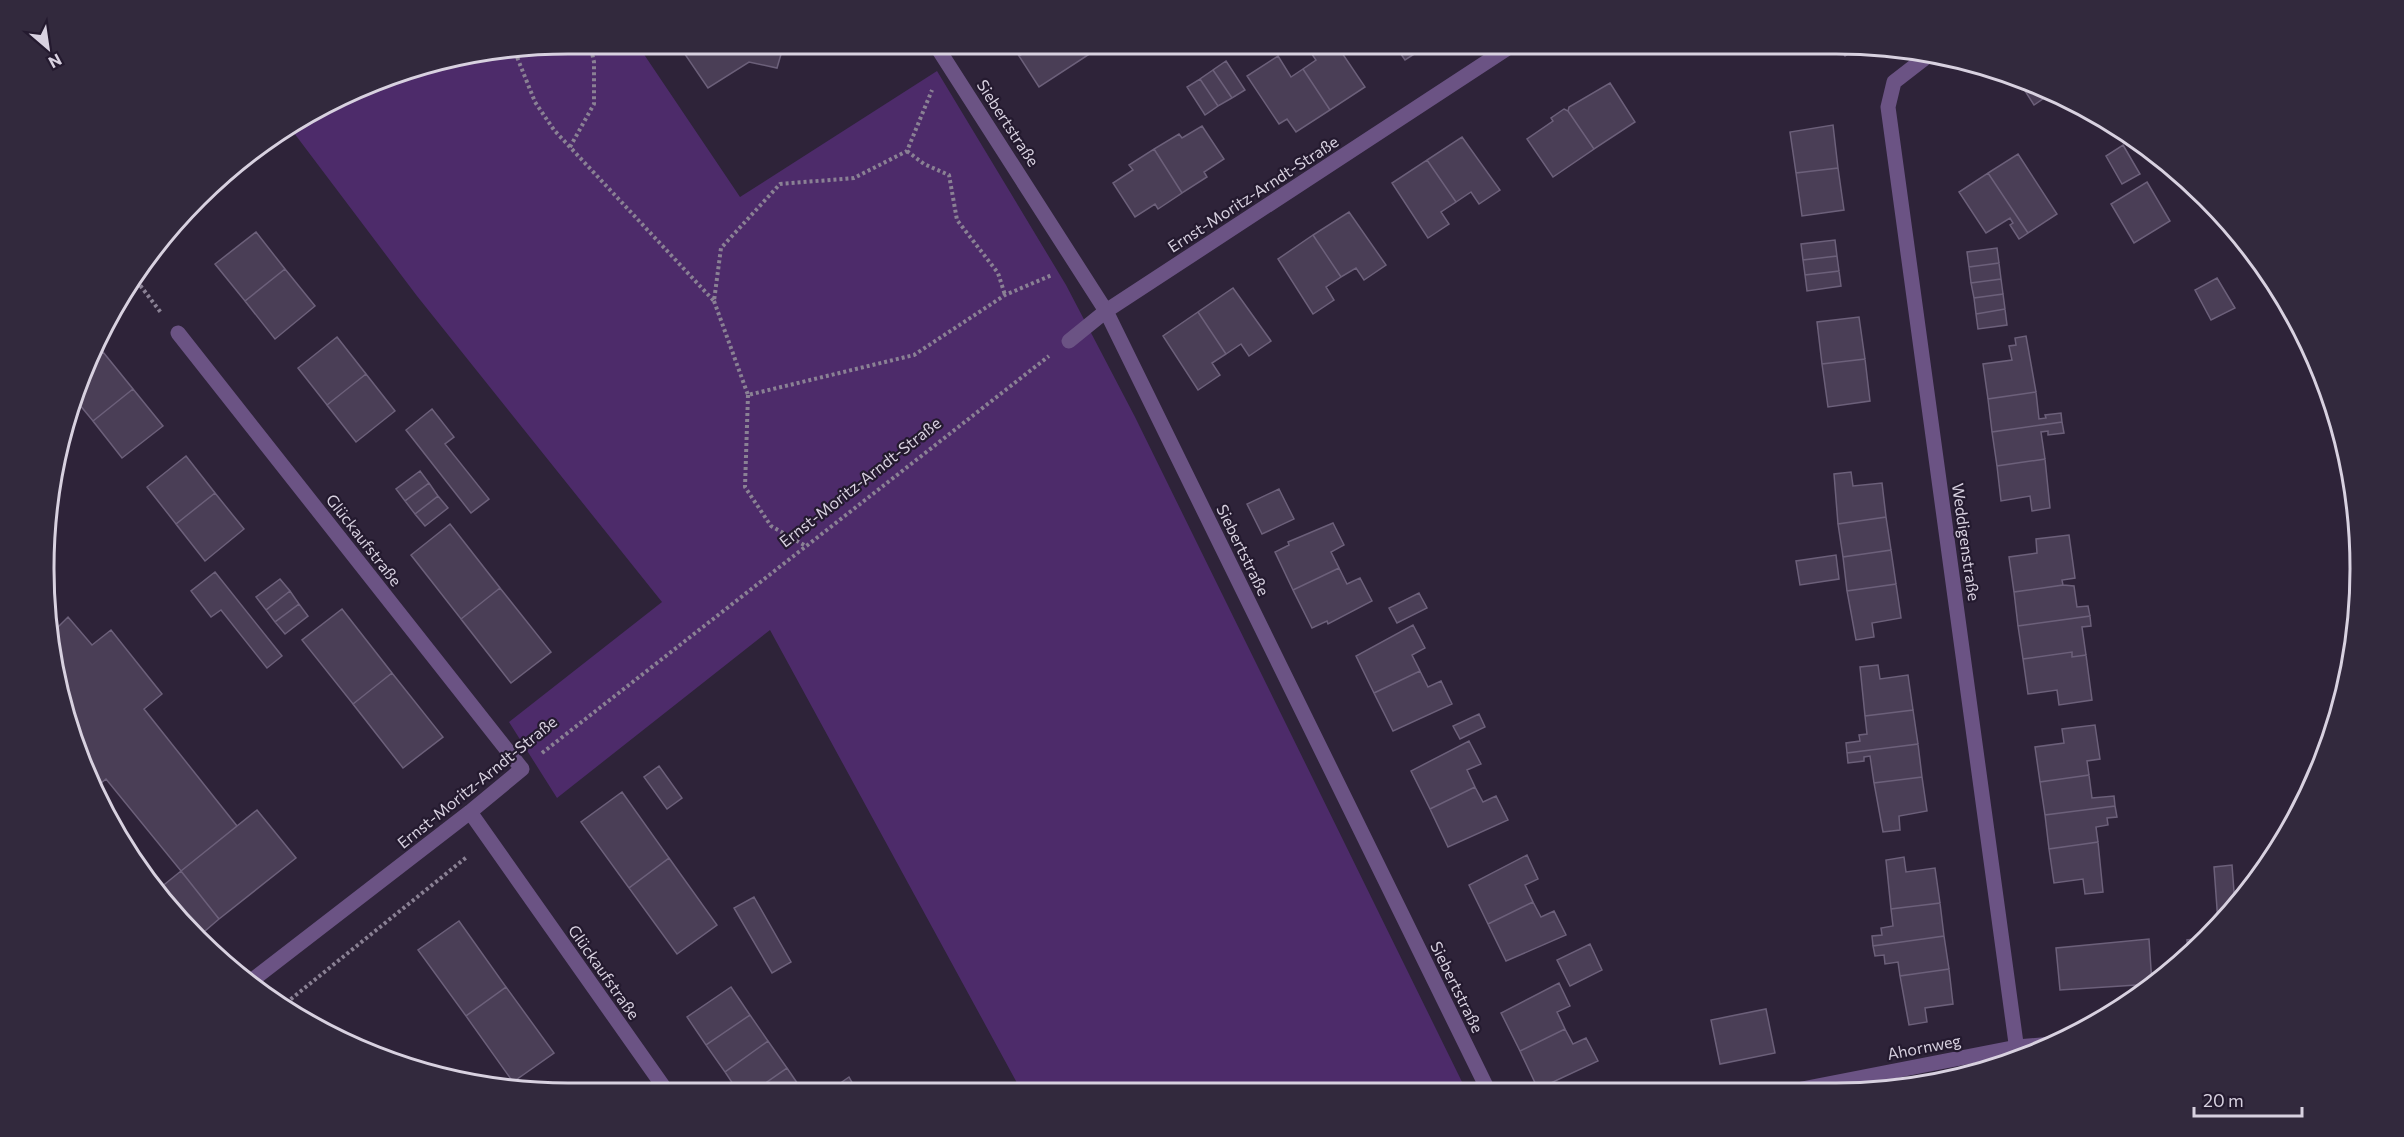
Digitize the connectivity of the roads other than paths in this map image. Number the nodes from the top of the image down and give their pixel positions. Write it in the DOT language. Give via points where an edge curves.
graph roads {
  1 [pos="942,54"];
  2 [pos="1499,54"];
  3 [pos="1921,61"];
  4 [pos="1106,311"];
  5 [pos="178,333"];
  6 [pos="1069,341"];
  7 [pos="522,769"];
  8 [pos="470,812"];
  9 [pos="255,977"];
  10 [pos="2018,1050"];
  11 [pos="2002,1056"];
  12 [pos="661,1083"];
  13 [pos="1485,1083"];
  14 [pos="1838,1083"];
  1 -- 4 [label="street, Siebertstraße"];
  2 -- 4 [label="street, Ernst-Moritz-Arndt-Straße"];
  3 -- 10 [label="street, Weddigenstraße" via="1894,82 1888,107"];
  4 -- 6 [label="street, Ernst-Moritz-Arndt-Straße"];
  4 -- 13 [label="street, Siebertstraße"];
  5 -- 7 [label="street, Glückaufstraße"];
  7 -- 8 [label="street, Ernst-Moritz-Arndt-Straße"];
  8 -- 9 [label="street, Ernst-Moritz-Arndt-Straße"];
  8 -- 12 [label="street, Glückaufstraße"];
  11 -- 14 [label="street, Ahornweg"];
}
